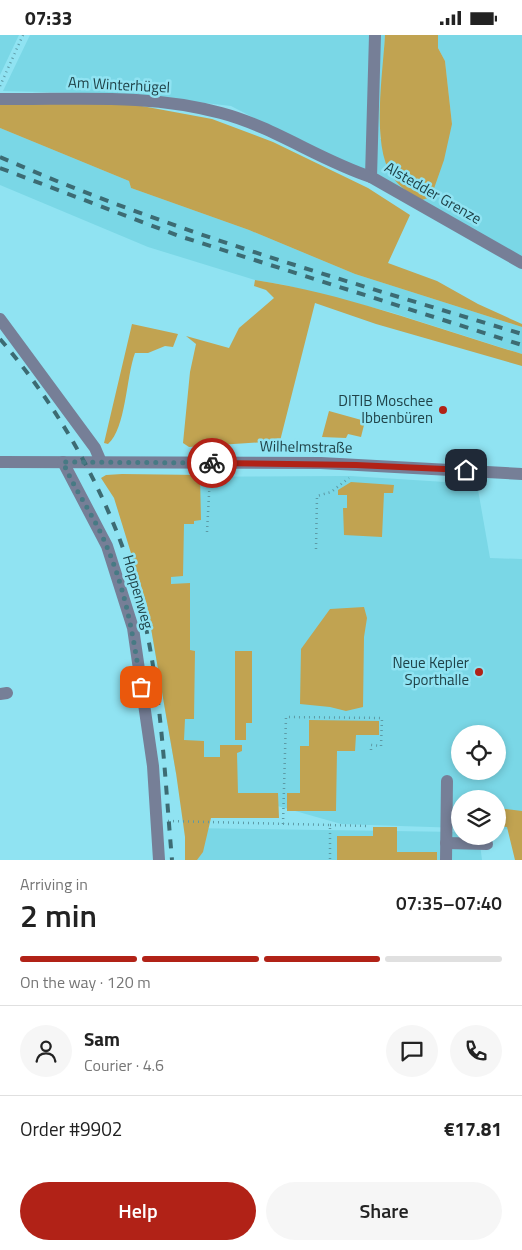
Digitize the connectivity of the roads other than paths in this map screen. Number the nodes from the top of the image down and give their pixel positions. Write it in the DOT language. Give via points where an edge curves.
graph roads {
  1 [pos="375,35"];
  2 [pos="0,99"];
  3 [pos="372,177"];
  4 [pos="522,263"];
  5 [pos="0,319"];
  6 [pos="0,462"];
  7 [pos="63,462"];
  8 [pos="101,462"];
  9 [pos="522,474"];
  10 [pos="447,781"];
  11 [pos="446,843"];
  12 [pos="451,843"];
  13 [pos="159,860"];
  14 [pos="446,860"];
  1 -- 3 [label="street, Alstedder Grenze"];
  2 -- 3 [label="street, Am Winterhügel" via="86,97 154,101 220,112 261,126 340,166"];
  3 -- 4 [label="street, Alstedder Grenze"];
  5 -- 8 [label="street" via="95,449"];
  6 -- 7 [label="street, Wilhelmstraße"];
  7 -- 8 [label="street, Wilhelmstraße"];
  7 -- 13 [label="street, Hoppenweg" via="107,546 133,628 153,766"];
  8 -- 9 [label="street, Wilhelmstraße" via="392,466"];
  10 -- 11 [label="street"];
  11 -- 12 [label="street"];
  11 -- 14 [label="street"];
}
